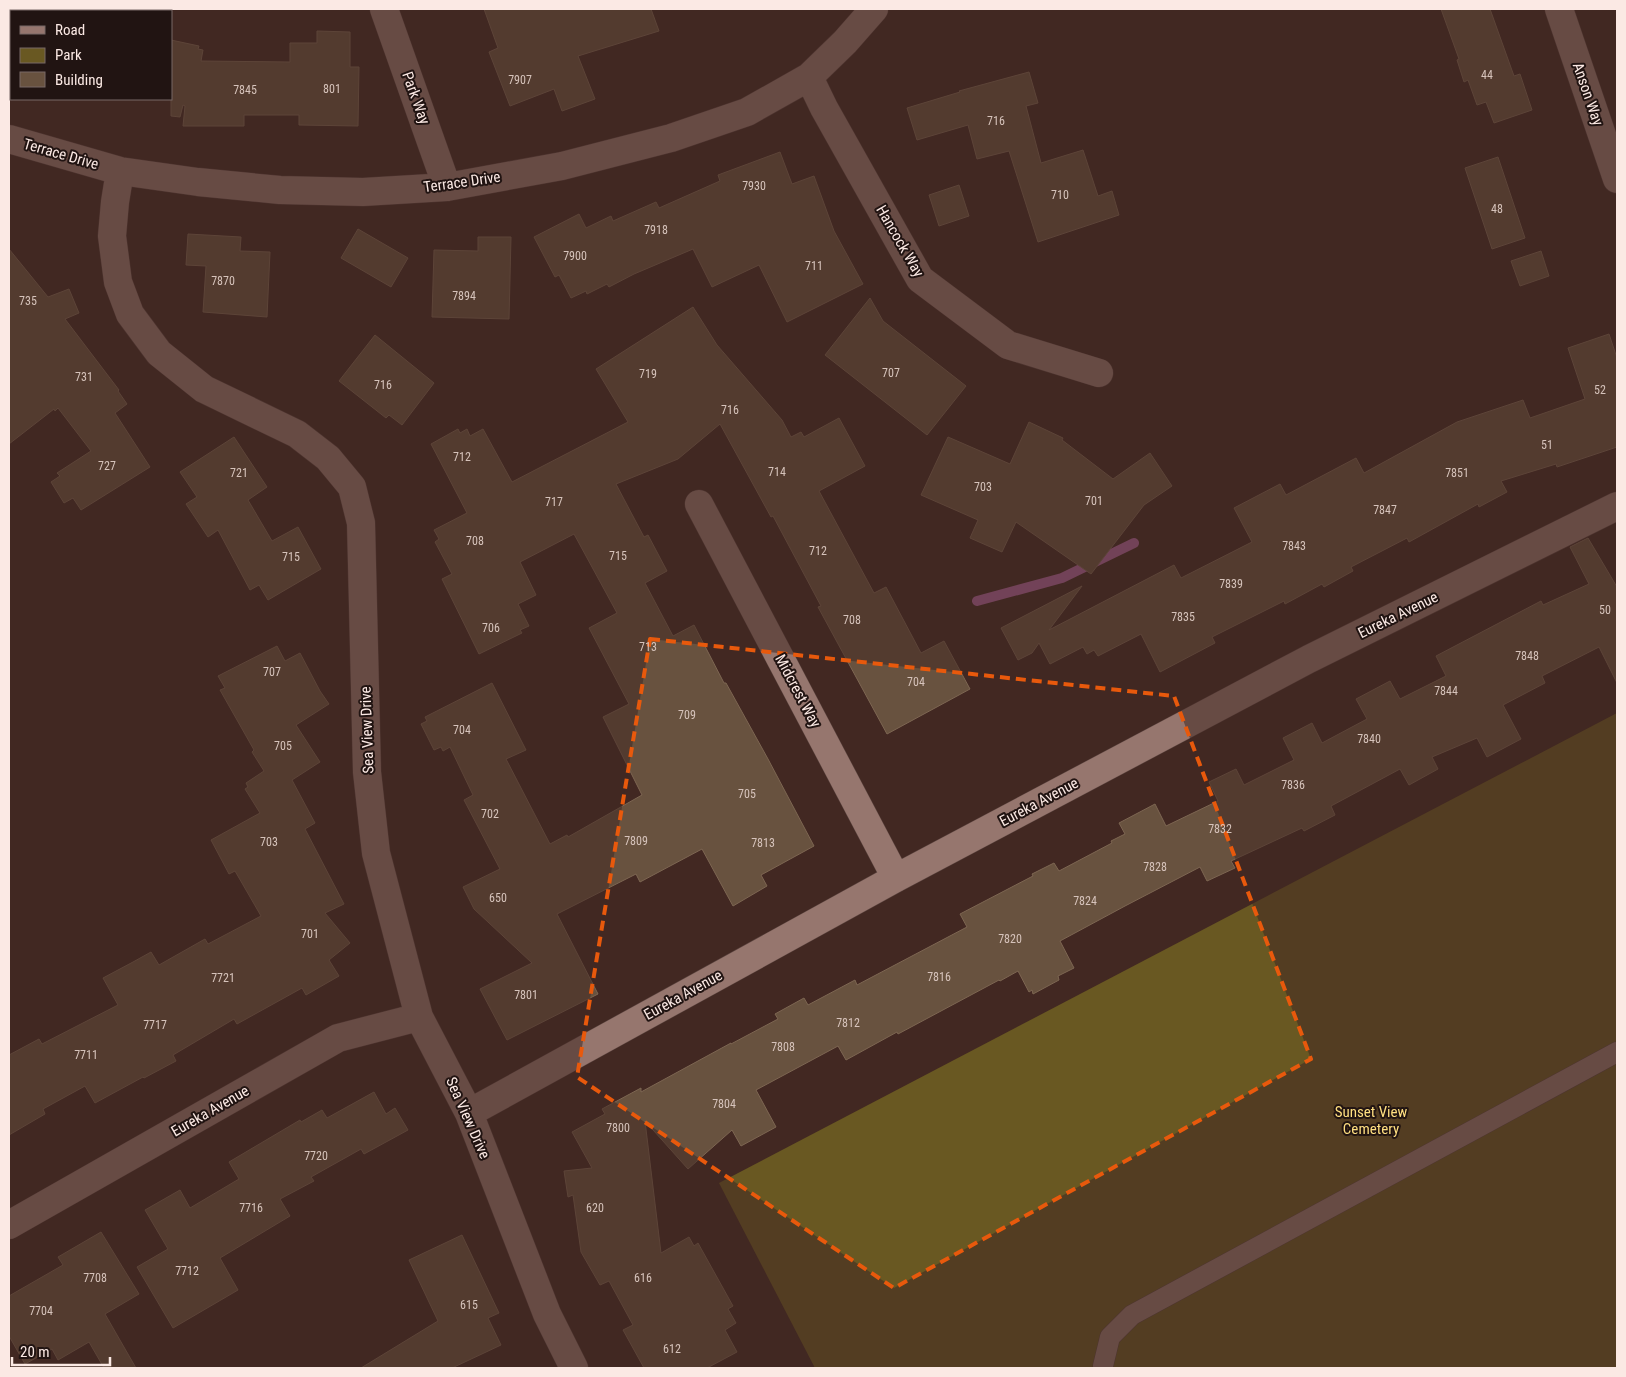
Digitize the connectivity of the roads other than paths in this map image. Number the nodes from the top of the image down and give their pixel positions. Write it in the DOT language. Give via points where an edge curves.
graph roads {
  1 [pos="384,9"];
  2 [pos="874,9"];
  3 [pos="1559,9"];
  4 [pos="809,77"];
  5 [pos="9,139"];
  6 [pos="120,171"];
  7 [pos="1617,179"];
  8 [pos="447,187"];
  9 [pos="1099,372"];
  10 [pos="699,504"];
  11 [pos="1617,506"];
  12 [pos="896,878"];
  13 [pos="419,1017"];
  14 [pos="1617,1052"];
  15 [pos="469,1112"];
  16 [pos="9,1225"];
  17 [pos="1103,1366"];
  18 [pos="574,1368"];
  1 -- 8 [label="street, Park Way"];
  2 -- 4 [label="street, Terrace Drive"];
  3 -- 7 [label="street, Anson Way"];
  4 -- 8 [label="street, Terrace Drive" via="747,112 671,138 562,166"];
  4 -- 9 [label="street, Hancock Way" via="920,279 1008,345"];
  5 -- 6 [label="street, Terrace Drive"];
  6 -- 8 [label="street, Terrace Drive" via="280,190 363,192"];
  6 -- 13 [label="street, Sea View Drive" via="112,236 118,282 130,314 158,353 204,389 297,434 328,458 352,487 361,523 367,772 376,854"];
  10 -- 12 [label="street, Midcrest Way"];
  11 -- 12 [label="street, Eureka Avenue" via="1309,659"];
  12 -- 15 [label="street, Eureka Avenue"];
  13 -- 15 [label="street, Sea View Drive"];
  13 -- 16 [label="street, Eureka Avenue" via="338,1038"];
  14 -- 17 [label="lane" via="1132,1314 1110,1337"];
  15 -- 18 [label="street, Sea View Drive" via="547,1314"];
}
